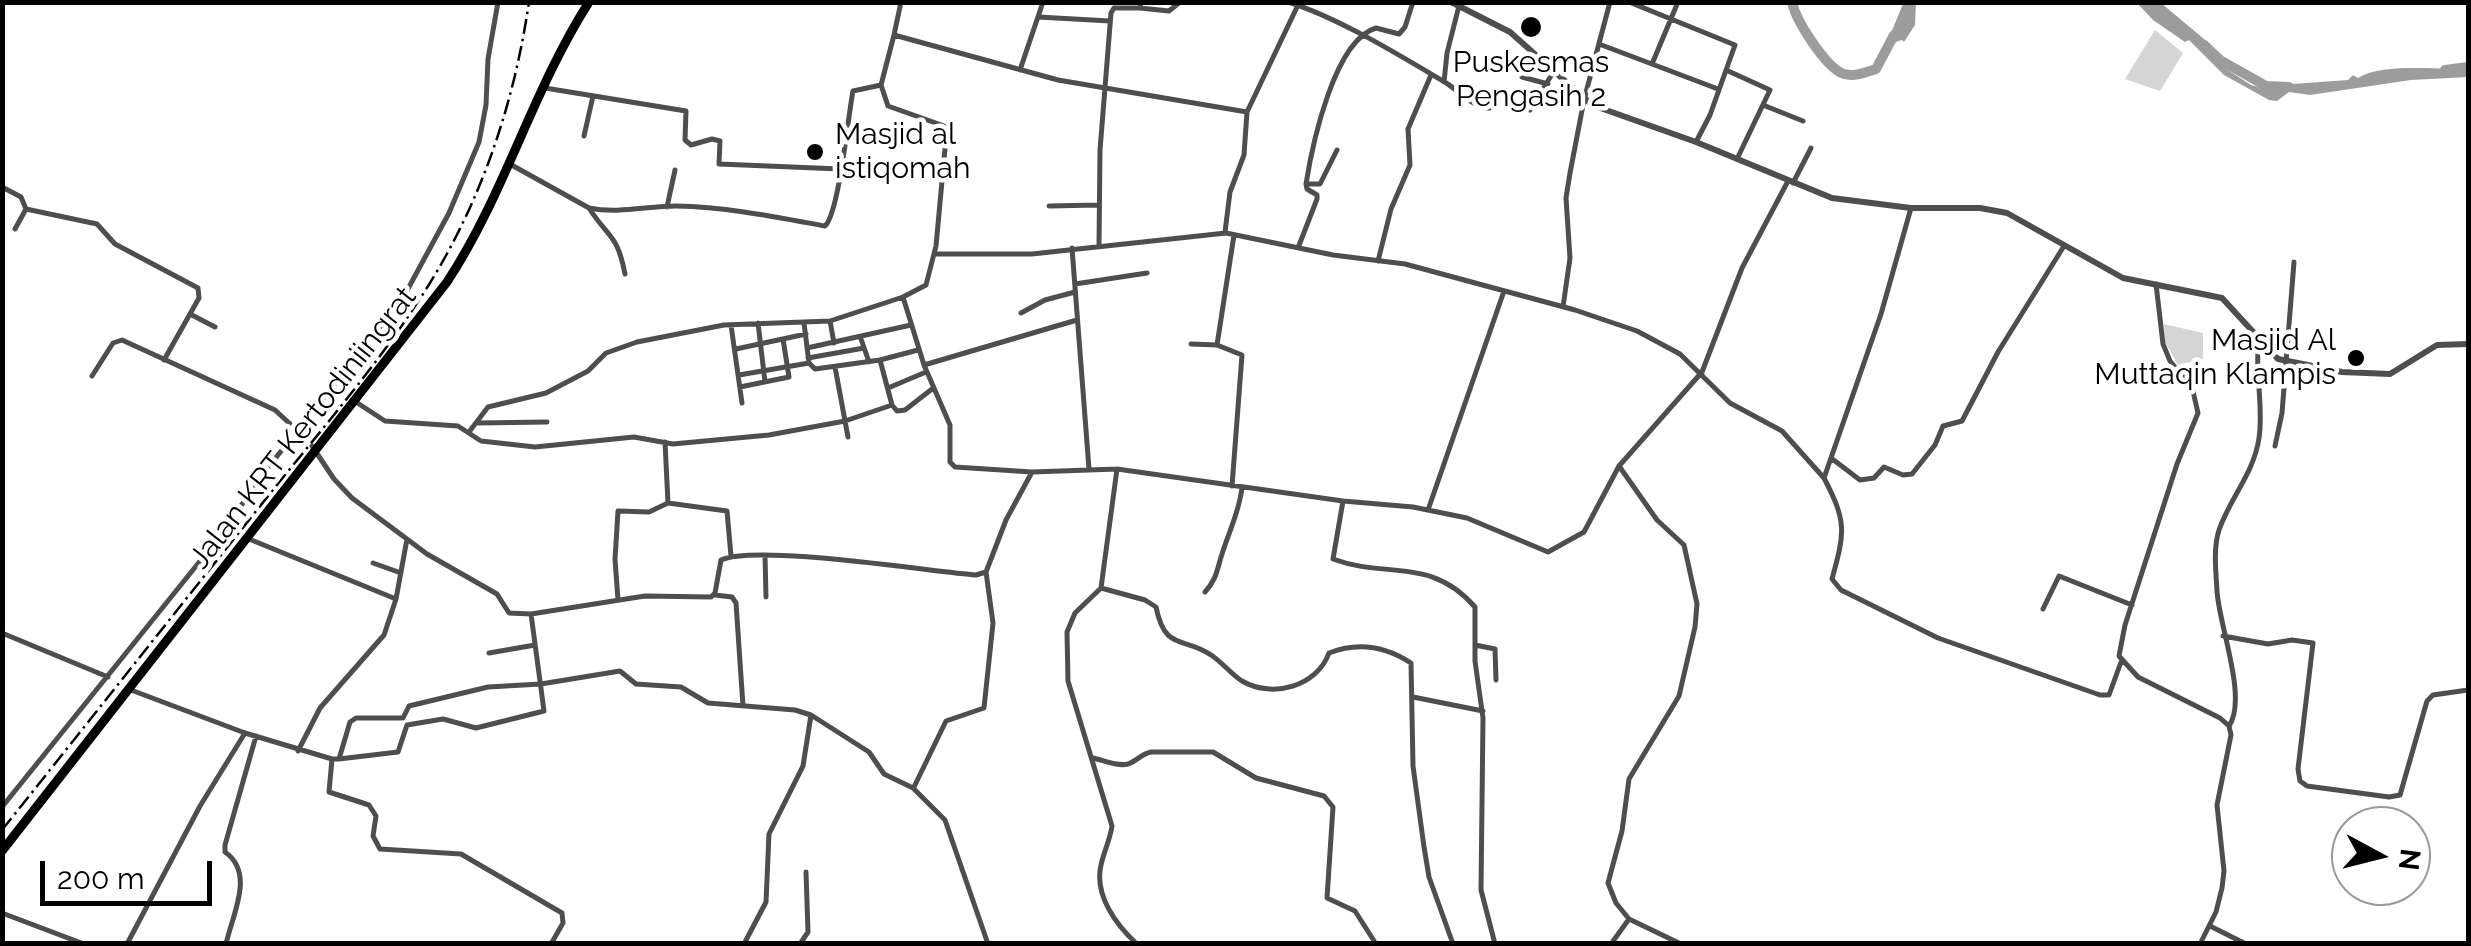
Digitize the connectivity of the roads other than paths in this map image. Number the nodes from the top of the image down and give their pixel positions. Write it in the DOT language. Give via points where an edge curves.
graph roads {
  1 [pos="498,2"];
  2 [pos="589,2"];
  3 [pos="901,2"];
  4 [pos="1043,2"];
  5 [pos="1180,2"];
  6 [pos="1288,2"];
  7 [pos="1413,2"];
  8 [pos="1610,2"];
  9 [pos="1629,2"];
  10 [pos="1678,2"];
  11 [pos="1457,4"];
  12 [pos="1140,5"];
  13 [pos="1298,5"];
  14 [pos="1038,17"];
  15 [pos="1673,18"];
  16 [pos="1110,21"];
  17 [pos="894,36"];
  18 [pos="1362,36"];
  19 [pos="1599,44"];
  20 [pos="1652,64"];
  21 [pos="1020,70"];
  22 [pos="1726,70"];
  23 [pos="1554,71"];
  24 [pos="1431,75"];
  25 [pos="1522,77"];
  26 [pos="1444,82"];
  27 [pos="1548,84"];
  28 [pos="882,85"];
  29 [pos="542,88"];
  30 [pos="1105,88"];
  31 [pos="1718,89"];
  32 [pos="593,96"];
  33 [pos="1584,100"];
  34 [pos="1763,105"];
  35 [pos="1246,112"];
  36 [pos="1802,121"];
  37 [pos="584,136"];
  38 [pos="1696,142"];
  39 [pos="1812,148"];
  40 [pos="1337,150"];
  41 [pos="1737,159"];
  42 [pos="508,163"];
  43 [pos="840,169"];
  44 [pos="675,170"];
  45 [pos="1791,182"];
  46 [pos="1306,184"];
  47 [pos="2,187"];
  48 [pos="1098,205"];
  49 [pos="1050,206"];
  50 [pos="666,207"];
  51 [pos="589,208"];
  52 [pos="1911,208"];
  53 [pos="26,209"];
  54 [pos="15,229"];
  55 [pos="1224,234"];
  56 [pos="1234,235"];
  57 [pos="1099,245"];
  58 [pos="2064,246"];
  59 [pos="1072,248"];
  60 [pos="1298,248"];
  61 [pos="935,254"];
  62 [pos="1378,260"];
  63 [pos="2294,262"];
  64 [pos="1147,273"];
  65 [pos="625,274"];
  66 [pos="2156,284"];
  67 [pos="1075,288"];
  68 [pos="1504,291"];
  69 [pos="903,297"];
  70 [pos="1563,307"];
  71 [pos="1021,313"];
  72 [pos="190,314"];
  73 [pos="1078,320"];
  74 [pos="830,321"];
  75 [pos="758,323"];
  76 [pos="804,323"];
  77 [pos="731,325"];
  78 [pos="911,325"];
  79 [pos="215,327"];
  80 [pos="806,334"];
  81 [pos="2260,336"];
  82 [pos="783,339"];
  83 [pos="861,339"];
  84 [pos="761,344"];
  85 [pos="834,344"];
  86 [pos="1191,344"];
  87 [pos="2468,344"];
  88 [pos="1218,345"];
  89 [pos="807,348"];
  90 [pos="864,348"];
  91 [pos="736,349"];
  92 [pos="918,350"];
  93 [pos="164,360"];
  94 [pos="809,360"];
  95 [pos="880,360"];
  96 [pos="869,362"];
  97 [pos="2286,362"];
  98 [pos="788,367"];
  99 [pos="835,367"];
  100 [pos="925,368"];
  101 [pos="764,371"];
  102 [pos="1702,372"];
  103 [pos="739,375"];
  104 [pos="92,376"];
  105 [pos="765,382"];
  106 [pos="740,387"];
  107 [pos="888,388"];
  108 [pos="932,388"];
  109 [pos="356,402"];
  110 [pos="742,402"];
  111 [pos="892,406"];
  112 [pos="845,421"];
  113 [pos="547,422"];
  114 [pos="478,424"];
  115 [pos="469,432"];
  116 [pos="301,434"];
  117 [pos="848,437"];
  118 [pos="665,442"];
  119 [pos="2275,446"];
  120 [pos="314,449"];
  121 [pos="1832,458"];
  122 [pos="1619,466"];
  123 [pos="1089,469"];
  124 [pos="1117,469"];
  125 [pos="1032,472"];
  126 [pos="1824,478"];
  127 [pos="1232,486"];
  128 [pos="1242,487"];
  129 [pos="1342,501"];
  130 [pos="668,503"];
  131 [pos="1428,510"];
  132 [pos="249,539"];
  133 [pos="407,539"];
  134 [pos="730,556"];
  135 [pos="765,556"];
  136 [pos="373,563"];
  137 [pos="986,572"];
  138 [pos="401,573"];
  139 [pos="1102,588"];
  140 [pos="1205,592"];
  141 [pos="714,595"];
  142 [pos="766,597"];
  143 [pos="396,599"];
  144 [pos="618,600"];
  145 [pos="2132,605"];
  146 [pos="2042,609"];
  147 [pos="531,614"];
  148 [pos="2,632"];
  149 [pos="2224,636"];
  150 [pos="1475,644"];
  151 [pos="535,645"];
  152 [pos="489,653"];
  153 [pos="2121,662"];
  154 [pos="108,677"];
  155 [pos="1496,680"];
  156 [pos="541,684"];
  157 [pos="132,690"];
  158 [pos="2468,690"];
  159 [pos="1413,697"];
  160 [pos="743,706"];
  161 [pos="1483,711"];
  162 [pos="811,715"];
  163 [pos="2229,726"];
  164 [pos="245,733"];
  165 [pos="256,736"];
  166 [pos="298,750"];
  167 [pos="1093,758"];
  168 [pos="336,759"];
  169 [pos="913,788"];
  170 [pos="2,807"];
  171 [pos="2,851"];
  172 [pos="806,872"];
  173 [pos="2,913"];
  174 [pos="1629,919"];
  175 [pos="2210,926"];
  176 [pos="84,944"];
  177 [pos="127,944"];
  178 [pos="226,944"];
  179 [pos="551,944"];
  180 [pos="744,944"];
  181 [pos="800,944"];
  182 [pos="988,944"];
  183 [pos="1137,944"];
  184 [pos="1376,944"];
  185 [pos="1454,944"];
  186 [pos="1494,944"];
  187 [pos="1611,944"];
  188 [pos="1681,944"];
  189 [pos="2200,944"];
  190 [pos="2246,944"];
  1 -- 116 [label="street" via="484,124 449,213 403,298"];
  2 -- 29 [label="main road, Jalan KRT Kertodiniingrat"];
  3 -- 17 [label="street"];
  4 -- 14 [label="street"];
  5 -- 12 [label="street" via="1169,10"];
  6 -- 13 [label="street"];
  7 -- 18 [label="street" via="1399,34 1376,28"];
  8 -- 19 [label="street"];
  9 -- 15 [label="street"];
  10 -- 15 [label="street"];
  11 -- 23 [label="street" via="1510,32"];
  11 -- 26 [label="street"];
  12 -- 16 [label="street" via="1114,8"];
  13 -- 18 [label="street"];
  13 -- 35 [label="street"];
  14 -- 16 [label="street"];
  14 -- 21 [label="street"];
  15 -- 20 [label="street"];
  15 -- 22 [label="street" via="1734,45"];
  16 -- 30 [label="street"];
  17 -- 21 [label="street"];
  17 -- 28 [label="street"];
  18 -- 24 [label="street"];
  18 -- 46 [label="street" via="1320,112"];
  19 -- 20 [label="street"];
  19 -- 33 [label="street"];
  20 -- 31 [label="street"];
  21 -- 30 [label="street"];
  22 -- 31 [label="street"];
  22 -- 34 [label="street" via="1770,90"];
  23 -- 27 [label="street"];
  23 -- 33 [label="street"];
  24 -- 26 [label="street"];
  24 -- 62 [label="street" via="1408,129 1410,166 1390,209"];
  25 -- 27 [label="street"];
  26 -- 27 [label="street" via="1480,108 1490,108 1495,99 1529,110"];
  28 -- 43 [label="street" via="853,90"];
  28 -- 61 [label="street" via="888,106 947,127"];
  29 -- 32 [label="street"];
  29 -- 42 [label="main road, Jalan KRT Kertodiniingrat"];
  30 -- 35 [label="street"];
  30 -- 48 [label="street"];
  31 -- 38 [label="street"];
  32 -- 37 [label="street"];
  32 -- 43 [label="street" via="686,112 686,140 720,141 720,164"];
  33 -- 38 [label="street"];
  33 -- 70 [label="street" via="1566,198 1570,258"];
  34 -- 36 [label="street"];
  34 -- 41 [label="street"];
  35 -- 55 [label="street" via="1244,155"];
  38 -- 41 [label="street"];
  39 -- 45 [label="street"];
  40 -- 46 [label="street" via="1320,184"];
  41 -- 45 [label="street"];
  42 -- 51 [label="street"];
  42 -- 109 [label="main road, Jalan KRT Kertodiniingrat" via="466,252"];
  43 -- 50 [label="street" via="825,226 771,214"];
  44 -- 50 [label="street"];
  45 -- 52 [label="street" via="1852,203"];
  45 -- 102 [label="street" via="1742,268"];
  46 -- 60 [label="street" via="1318,197"];
  47 -- 53 [label="street" via="16,192"];
  48 -- 49 [label="street"];
  48 -- 57 [label="street"];
  50 -- 51 [label="street"];
  51 -- 65 [label="street" via="620,248"];
  52 -- 58 [label="street" via="1993,209"];
  52 -- 121 [label="street"];
  53 -- 54 [label="street"];
  53 -- 72 [label="street" via="97,224 115,244 198,288"];
  55 -- 56 [label="street"];
  55 -- 57 [label="street"];
  56 -- 60 [label="street"];
  56 -- 88 [label="street"];
  57 -- 59 [label="street"];
  58 -- 66 [label="street" via="2123,278"];
  58 -- 121 [label="street" via="1962,421 1943,426 1912,474 1884,467 1860,480"];
  59 -- 61 [label="street"];
  59 -- 67 [label="street"];
  60 -- 62 [label="street"];
  61 -- 69 [label="street" via="929,282"];
  62 -- 68 [label="street"];
  63 -- 97 [label="street"];
  64 -- 67 [label="street"];
  66 -- 81 [label="street" via="2222,298"];
  66 -- 145 [label="street" via="2163,344 2192,387 2198,413"];
  67 -- 71 [label="street"];
  67 -- 73 [label="street"];
  68 -- 70 [label="street"];
  68 -- 131 [label="street"];
  69 -- 74 [label="street"];
  69 -- 78 [label="street"];
  70 -- 102 [label="street" via="1637,332"];
  72 -- 79 [label="street"];
  72 -- 93 [label="street"];
  73 -- 100 [label="street"];
  73 -- 123 [label="street"];
  74 -- 76 [label="street"];
  74 -- 85 [label="street"];
  75 -- 76 [label="street"];
  75 -- 77 [label="street"];
  75 -- 84 [label="street"];
  76 -- 80 [label="street"];
  77 -- 91 [label="street"];
  77 -- 114 [label="street" via="610,351 546,394 488,407"];
  78 -- 83 [label="street"];
  78 -- 92 [label="street"];
  80 -- 82 [label="street"];
  80 -- 89 [label="street"];
  81 -- 97 [label="street"];
  81 -- 149 [label="street" via="2259,439 2217,538"];
  82 -- 84 [label="street"];
  82 -- 98 [label="street"];
  83 -- 85 [label="street"];
  83 -- 90 [label="street"];
  84 -- 91 [label="street"];
  84 -- 101 [label="street"];
  85 -- 89 [label="street"];
  86 -- 88 [label="street"];
  87 -- 97 [label="street" via="2437,346 2382,375"];
  88 -- 127 [label="street" via="1243,360"];
  89 -- 94 [label="street"];
  90 -- 94 [label="street"];
  90 -- 96 [label="street"];
  91 -- 103 [label="street"];
  92 -- 95 [label="street"];
  92 -- 100 [label="street"];
  93 -- 104 [label="street" via="120,340"];
  93 -- 116 [label="street" via="275,410"];
  94 -- 98 [label="street"];
  94 -- 99 [label="street" via="814,368"];
  95 -- 96 [label="street"];
  95 -- 107 [label="street"];
  96 -- 99 [label="street"];
  97 -- 119 [label="street"];
  98 -- 101 [label="street"];
  98 -- 105 [label="street" via="788,378"];
  99 -- 112 [label="street"];
  100 -- 107 [label="street"];
  100 -- 108 [label="street"];
  101 -- 103 [label="street"];
  101 -- 105 [label="street"];
  102 -- 122 [label="street"];
  102 -- 126 [label="street" via="1730,403 1782,431"];
  103 -- 106 [label="street"];
  105 -- 106 [label="street"];
  106 -- 110 [label="street"];
  107 -- 111 [label="street"];
  108 -- 111 [label="street" via="902,411"];
  108 -- 125 [label="street" via="950,425 950,465"];
  109 -- 115 [label="street" via="388,421"];
  109 -- 120 [label="main road, Jalan KRT Kertodiniingrat"];
  111 -- 112 [label="street"];
  112 -- 117 [label="street"];
  112 -- 118 [label="street" via="780,434"];
  113 -- 114 [label="street"];
  114 -- 115 [label="street"];
  115 -- 118 [label="street" via="481,441 520,447 634,437"];
  116 -- 154 [label="street"];
  118 -- 130 [label="street"];
  120 -- 132 [label="main road, Jalan KRT Kertodiniingrat"];
  120 -- 133 [label="street" via="352,498"];
  121 -- 126 [label="street"];
  122 -- 131 [label="street" via="1584,532 1552,552"];
  122 -- 174 [label="street" via="1684,545 1697,604 1680,696 1629,779 1608,883"];
  123 -- 124 [label="street"];
  123 -- 125 [label="street"];
  124 -- 127 [label="street"];
  124 -- 139 [label="street"];
  125 -- 137 [label="street"];
  126 -- 153 [label="street" via="1840,509 1843,535 1832,578 1838,589 1938,638 2100,695 2112,690"];
  127 -- 128 [label="street"];
  128 -- 129 [label="street"];
  128 -- 140 [label="street" via="1217,577"];
  129 -- 131 [label="street"];
  129 -- 150 [label="street" via="1333,559 1442,579 1475,607"];
  130 -- 134 [label="street" via="727,511"];
  130 -- 144 [label="street" via="649,512 618,511"];
  132 -- 143 [label="street"];
  132 -- 157 [label="main road, Jalan KRT Kertodiniingrat"];
  133 -- 138 [label="street"];
  133 -- 147 [label="street" via="497,594 507,612"];
  134 -- 135 [label="street"];
  134 -- 141 [label="street" via="719,563"];
  135 -- 137 [label="street"];
  135 -- 142 [label="street"];
  136 -- 138 [label="street"];
  137 -- 169 [label="street" via="993,623 984,708 946,720"];
  138 -- 143 [label="street"];
  139 -- 159 [label="street" via="1156,607 1160,626 1178,644 1209,652 1244,683 1282,689 1310,680 1329,653 1364,646 1411,663"];
  139 -- 167 [label="street" via="1075,613 1066,632 1068,680"];
  141 -- 144 [label="street"];
  141 -- 160 [label="street" via="736,603"];
  143 -- 166 [label="street" via="381,641 320,708"];
  144 -- 147 [label="street"];
  145 -- 146 [label="street" via="2059,576"];
  145 -- 153 [label="street" via="2118,649"];
  147 -- 151 [label="street"];
  148 -- 154 [label="street"];
  149 -- 158 [label="street" via="2314,643 2298,769 2307,786 2400,795 2427,700"];
  149 -- 163 [label="street" via="2234,678"];
  150 -- 155 [label="street" via="1494,648"];
  150 -- 161 [label="street"];
  151 -- 152 [label="street"];
  151 -- 156 [label="street"];
  153 -- 163 [label="street"];
  154 -- 170 [label="street"];
  156 -- 160 [label="street" via="620,671 636,684 681,687 708,702"];
  156 -- 168 [label="street" via="409,706 403,718 356,718"];
  156 -- 168 [label="street" via="544,711 476,728 443,719 407,726 398,752"];
  157 -- 164 [label="street"];
  157 -- 171 [label="main road, Jalan KRT Kertodiniingrat"];
  159 -- 161 [label="street"];
  159 -- 185 [label="street" via="1413,766 1424,847"];
  160 -- 162 [label="street"];
  161 -- 186 [label="street" via="1481,890"];
  162 -- 169 [label="street" via="868,752 884,774"];
  162 -- 180 [label="street" via="802,766 769,834 766,902"];
  163 -- 175 [label="street" via="2217,805 2223,880"];
  164 -- 165 [label="street"];
  164 -- 177 [label="street"];
  165 -- 166 [label="street"];
  165 -- 178 [label="street" via="225,845 243,875"];
  166 -- 168 [label="street"];
  167 -- 183 [label="street" via="1112,826 1100,891 1119,928"];
  167 -- 184 [label="street" via="1129,764 1143,753 1213,752 1256,778 1324,796 1333,806 1327,898 1355,911"];
  168 -- 179 [label="street" via="329,792 369,805 380,850 460,854 562,913 564,924"];
  169 -- 182 [label="street" via="945,820"];
  172 -- 181 [label="street" via="808,932"];
  173 -- 176 [label="street"];
  174 -- 187 [label="street"];
  174 -- 188 [label="street"];
  175 -- 189 [label="street"];
  175 -- 190 [label="street"];
}
